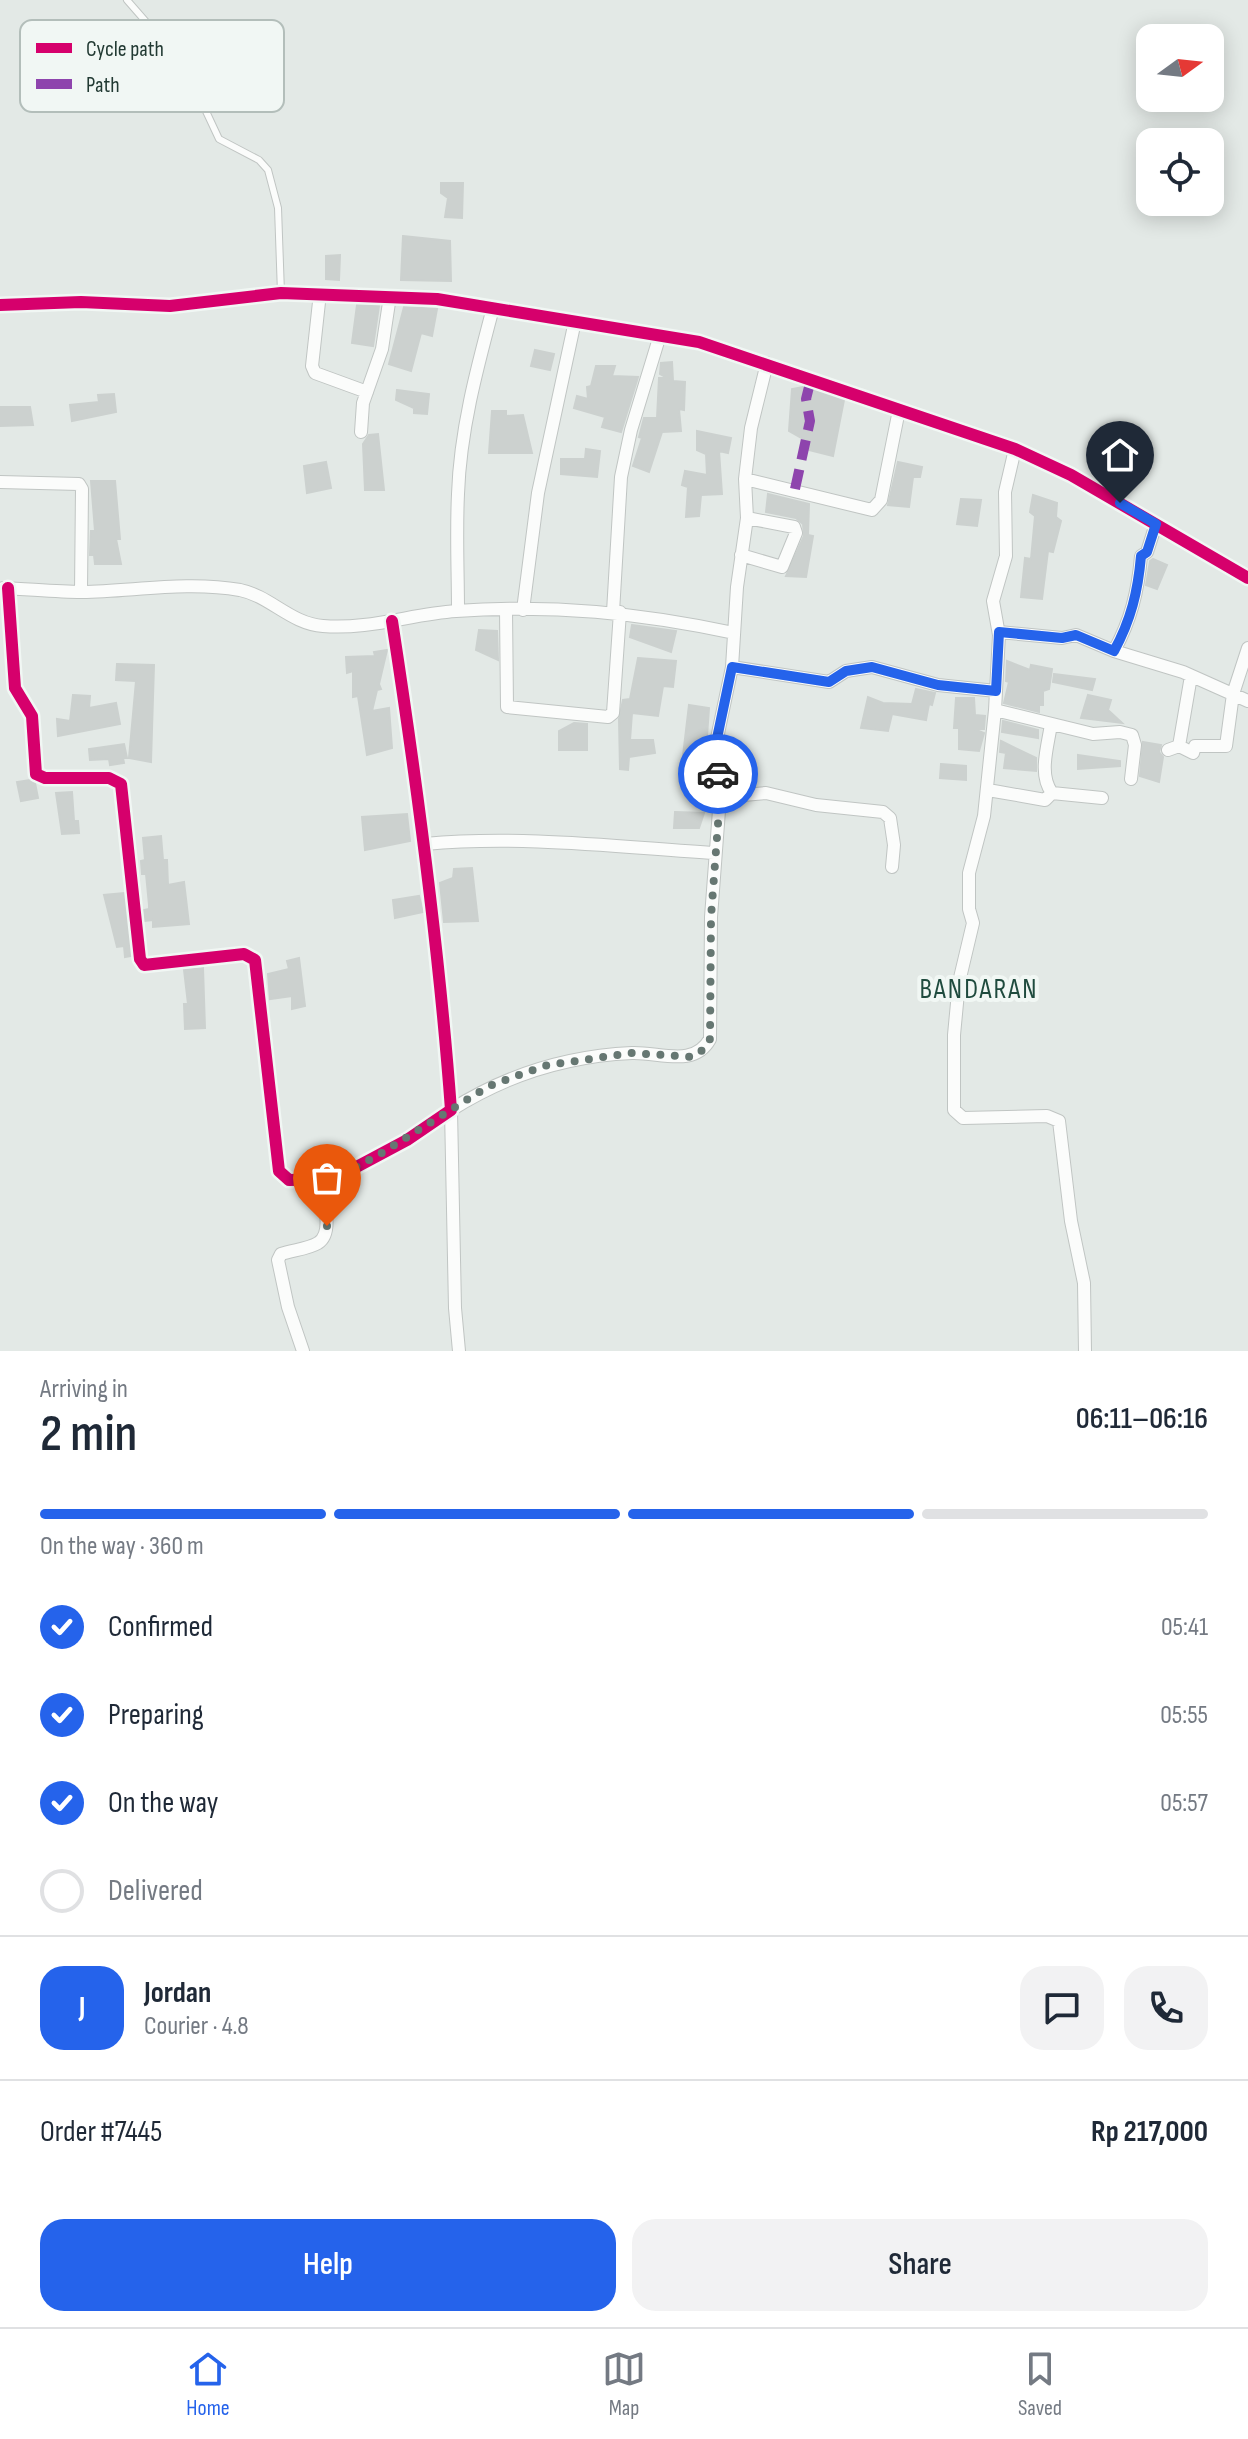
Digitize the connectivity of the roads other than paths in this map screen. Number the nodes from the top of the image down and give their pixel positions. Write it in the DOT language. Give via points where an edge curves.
graph roads {
  1 [pos="127,0"];
  2 [pos="144,20"];
  3 [pos="206,112"];
  4 [pos="281,293"];
  5 [pos="320,293"];
  6 [pos="390,296"];
  7 [pos="0,305"];
  8 [pos="493,308"];
  9 [pos="575,321"];
  10 [pos="660,335"];
  11 [pos="767,363"];
  12 [pos="367,392"];
  13 [pos="899,410"];
  14 [pos="361,432"];
  15 [pos="1015,449"];
  16 [pos="745,479"];
  17 [pos="0,482"];
  18 [pos="747,518"];
  19 [pos="1156,524"];
  20 [pos="741,555"];
  21 [pos="1248,578"];
  22 [pos="4,588"];
  23 [pos="81,592"];
  24 [pos="506,610"];
  25 [pos="523,610"];
  26 [pos="458,611"];
  27 [pos="617,612"];
  28 [pos="392,621"];
  29 [pos="999,632"];
  30 [pos="734,633"];
  31 [pos="1248,648"];
  32 [pos="1114,651"];
  33 [pos="732,667"];
  34 [pos="1191,676"];
  35 [pos="996,691"];
  36 [pos="1233,694"];
  37 [pos="1248,701"];
  38 [pos="995,710"];
  39 [pos="1051,724"];
  40 [pos="1131,779"];
  41 [pos="988,790"];
  42 [pos="1052,793"];
  43 [pos="720,797"];
  44 [pos="1102,798"];
  45 [pos="425,844"];
  46 [pos="715,853"];
  47 [pos="892,867"];
  48 [pos="451,1110"];
  49 [pos="319,1181"];
  50 [pos="303,1351"];
  51 [pos="459,1351"];
  52 [pos="1085,1351"];
  1 -- 2 [label="lane"];
  3 -- 4 [label="lane" via="219,139 268,170 278,208"];
  4 -- 5 [label="street"];
  4 -- 7 [label="street" via="170,306"];
  5 -- 6 [label="street"];
  5 -- 12 [label="street" via="315,373"];
  6 -- 8 [label="street"];
  6 -- 12 [label="street" via="382,349"];
  8 -- 9 [label="street"];
  8 -- 26 [label="street" via="462,457"];
  9 -- 10 [label="street"];
  9 -- 25 [label="street" via="538,493"];
  10 -- 11 [label="street"];
  10 -- 27 [label="street" via="621,477"];
  11 -- 13 [label="street"];
  11 -- 16 [label="street"];
  12 -- 14 [label="street"];
  13 -- 15 [label="street"];
  13 -- 16 [label="street" via="881,500 872,510"];
  15 -- 19 [label="street"];
  15 -- 29 [label="street" via="1005,492 1006,556 993,601"];
  16 -- 18 [label="street"];
  17 -- 23 [label="street" via="79,484"];
  18 -- 20 [label="street"];
  18 -- 20 [label="street" via="794,527 796,533 782,567"];
  19 -- 21 [label="street"];
  19 -- 32 [label="street" via="1141,556 1127,627"];
  20 -- 30 [label="street"];
  22 -- 23 [label="street"];
  22 -- 49 [label="street" via="15,688 32,716 36,774 109,778 121,784 144,965 244,954 255,960 279,1171 289,1180"];
  23 -- 28 [label="street" via="203,587 244,591 293,619 322,626"];
  24 -- 25 [label="street"];
  24 -- 26 [label="street"];
  24 -- 27 [label="street" via="507,707 608,717 613,713"];
  25 -- 27 [label="street"];
  26 -- 28 [label="street"];
  27 -- 30 [label="street"];
  28 -- 45 [label="street"];
  29 -- 32 [label="street" via="1076,635"];
  29 -- 35 [label="street"];
  30 -- 33 [label="street"];
  31 -- 36 [label="street"];
  32 -- 34 [label="street"];
  33 -- 35 [label="street" via="829,682 846,671 872,667 938,685"];
  33 -- 43 [label="street" via="716,743"];
  34 -- 36 [label="street"];
  34 -- 36 [label="street" via="1174,748 1193,753 1195,746 1226,746"];
  35 -- 38 [label="street"];
  36 -- 37 [label="street"];
  38 -- 39 [label="street"];
  38 -- 41 [label="street"];
  39 -- 40 [label="street" via="1093,734 1132,735"];
  39 -- 42 [label="street" via="1044,779"];
  41 -- 42 [label="street" via="1045,800"];
  41 -- 52 [label="street" via="969,873 973,923 959,982 954,1110 963,1118 1047,1116 1059,1121 1084,1283"];
  42 -- 44 [label="street"];
  43 -- 46 [label="street"];
  43 -- 47 [label="street" via="766,793 883,812 890,818"];
  45 -- 46 [label="street" via="572,843"];
  45 -- 48 [label="street"];
  46 -- 48 [label="street" via="710,1039 704,1049 693,1057 632,1053 548,1065 489,1086"];
  48 -- 49 [label="street" via="407,1140 334,1179"];
  48 -- 51 [label="street"];
  49 -- 50 [label="street" via="325,1237 281,1254 278,1260"];
}
